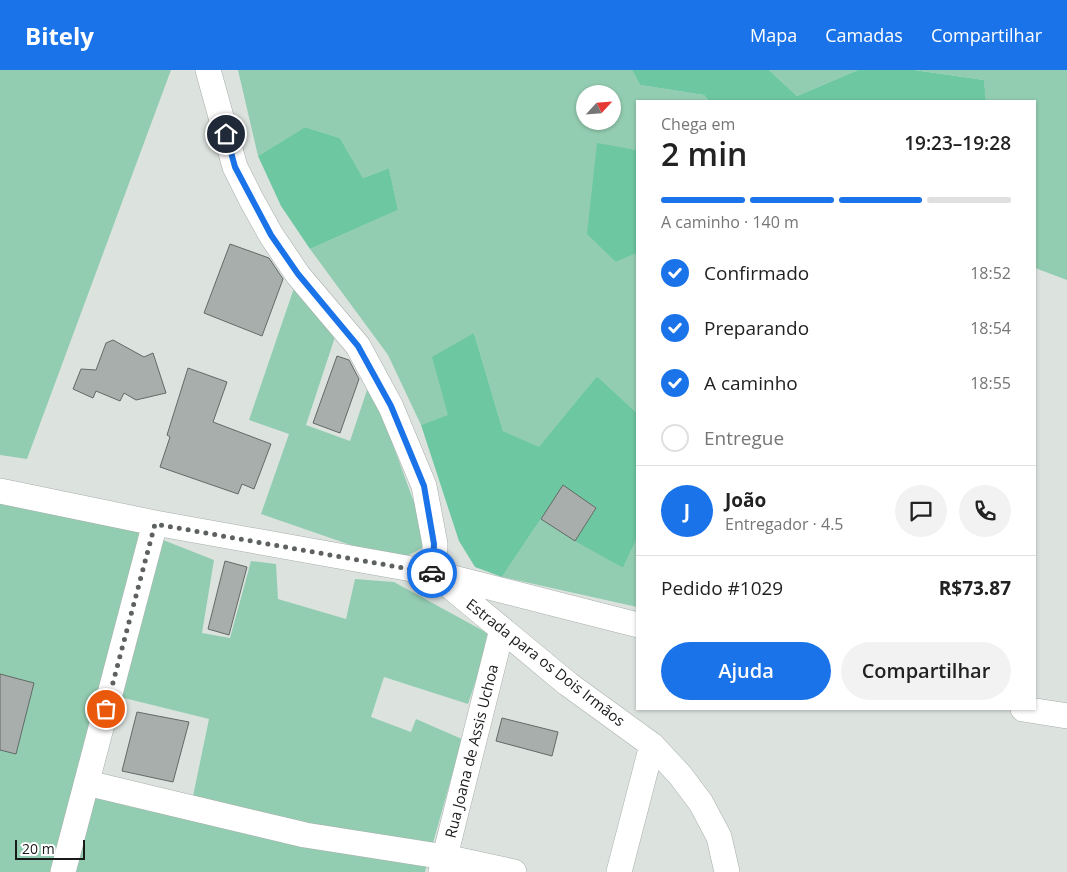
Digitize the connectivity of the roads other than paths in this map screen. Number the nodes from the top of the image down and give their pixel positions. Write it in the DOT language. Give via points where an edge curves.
graph roads {
  1 [pos="208,70"];
  2 [pos="0,491"];
  3 [pos="155,524"];
  4 [pos="434,573"];
  5 [pos="636,624"];
  6 [pos="502,629"];
  7 [pos="1029,710"];
  8 [pos="1067,716"];
  9 [pos="652,745"];
  10 [pos="87,783"];
  11 [pos="443,864"];
  12 [pos="63,872"];
  13 [pos="514,872"];
  14 [pos="619,872"];
  15 [pos="727,872"];
  1 -- 4 [label="street" via="235,167 251,199 298,274 358,346 391,406 424,486 434,544"];
  2 -- 3 [label="street"];
  3 -- 4 [label="street"];
  3 -- 10 [label="street"];
  4 -- 5 [label="street"];
  4 -- 6 [label="street, Estrada para os Dois Irmãos"];
  6 -- 9 [label="street, Estrada para os Dois Irmãos" via="568,684"];
  6 -- 11 [label="street, Rua Joana de Assis Uchoa"];
  7 -- 8 [label="street"];
  9 -- 14 [label="street"];
  9 -- 15 [label="street, Estrada para os Dois Irmãos" via="700,803 719,837"];
  10 -- 11 [label="street"];
  10 -- 12 [label="street"];
  11 -- 13 [label="street"];
}
